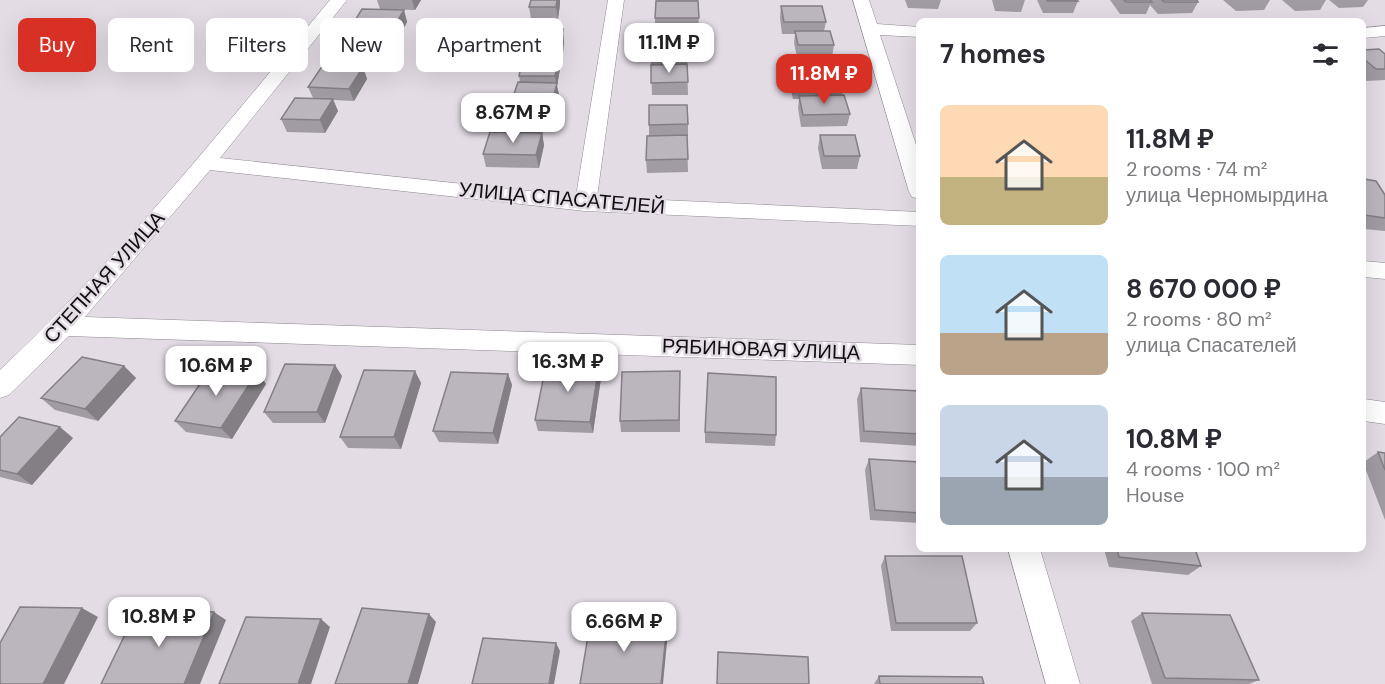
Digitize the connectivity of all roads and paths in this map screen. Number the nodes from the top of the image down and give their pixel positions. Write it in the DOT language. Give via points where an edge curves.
graph roads {
  1 [pos="339,0"];
  2 [pos="616,0"];
  3 [pos="861,0"];
  4 [pos="871,29"];
  5 [pos="1385,31"];
  6 [pos="916,32"];
  7 [pos="1366,33"];
  8 [pos="205,163"];
  9 [pos="916,179"];
  10 [pos="585,204"];
  11 [pos="916,219"];
  12 [pos="1366,270"];
  13 [pos="1385,272"];
  14 [pos="63,326"];
  15 [pos="916,355"];
  16 [pos="0,387"];
  17 [pos="1366,410"];
  18 [pos="1385,413"];
  19 [pos="1025,552"];
  20 [pos="1062,684"];
  1 -- 8 [label="street, СТЕПНАЯ УЛИЦА"];
  2 -- 10 [label="street"];
  3 -- 4 [label="street"];
  4 -- 6 [label="street"];
  4 -- 9 [label="street"];
  5 -- 7 [label="street"];
  8 -- 10 [label="street, УЛИЦА СПАСАТЕЛЕЙ"];
  8 -- 14 [label="street, СТЕПНАЯ УЛИЦА"];
  10 -- 11 [label="street, УЛИЦА СПАСАТЕЛЕЙ"];
  12 -- 13 [label="street"];
  14 -- 15 [label="street, РЯБИНОВАЯ УЛИЦА"];
  14 -- 16 [label="street, СТЕПНАЯ УЛИЦА"];
  17 -- 18 [label="street"];
  19 -- 20 [label="street"];
}
